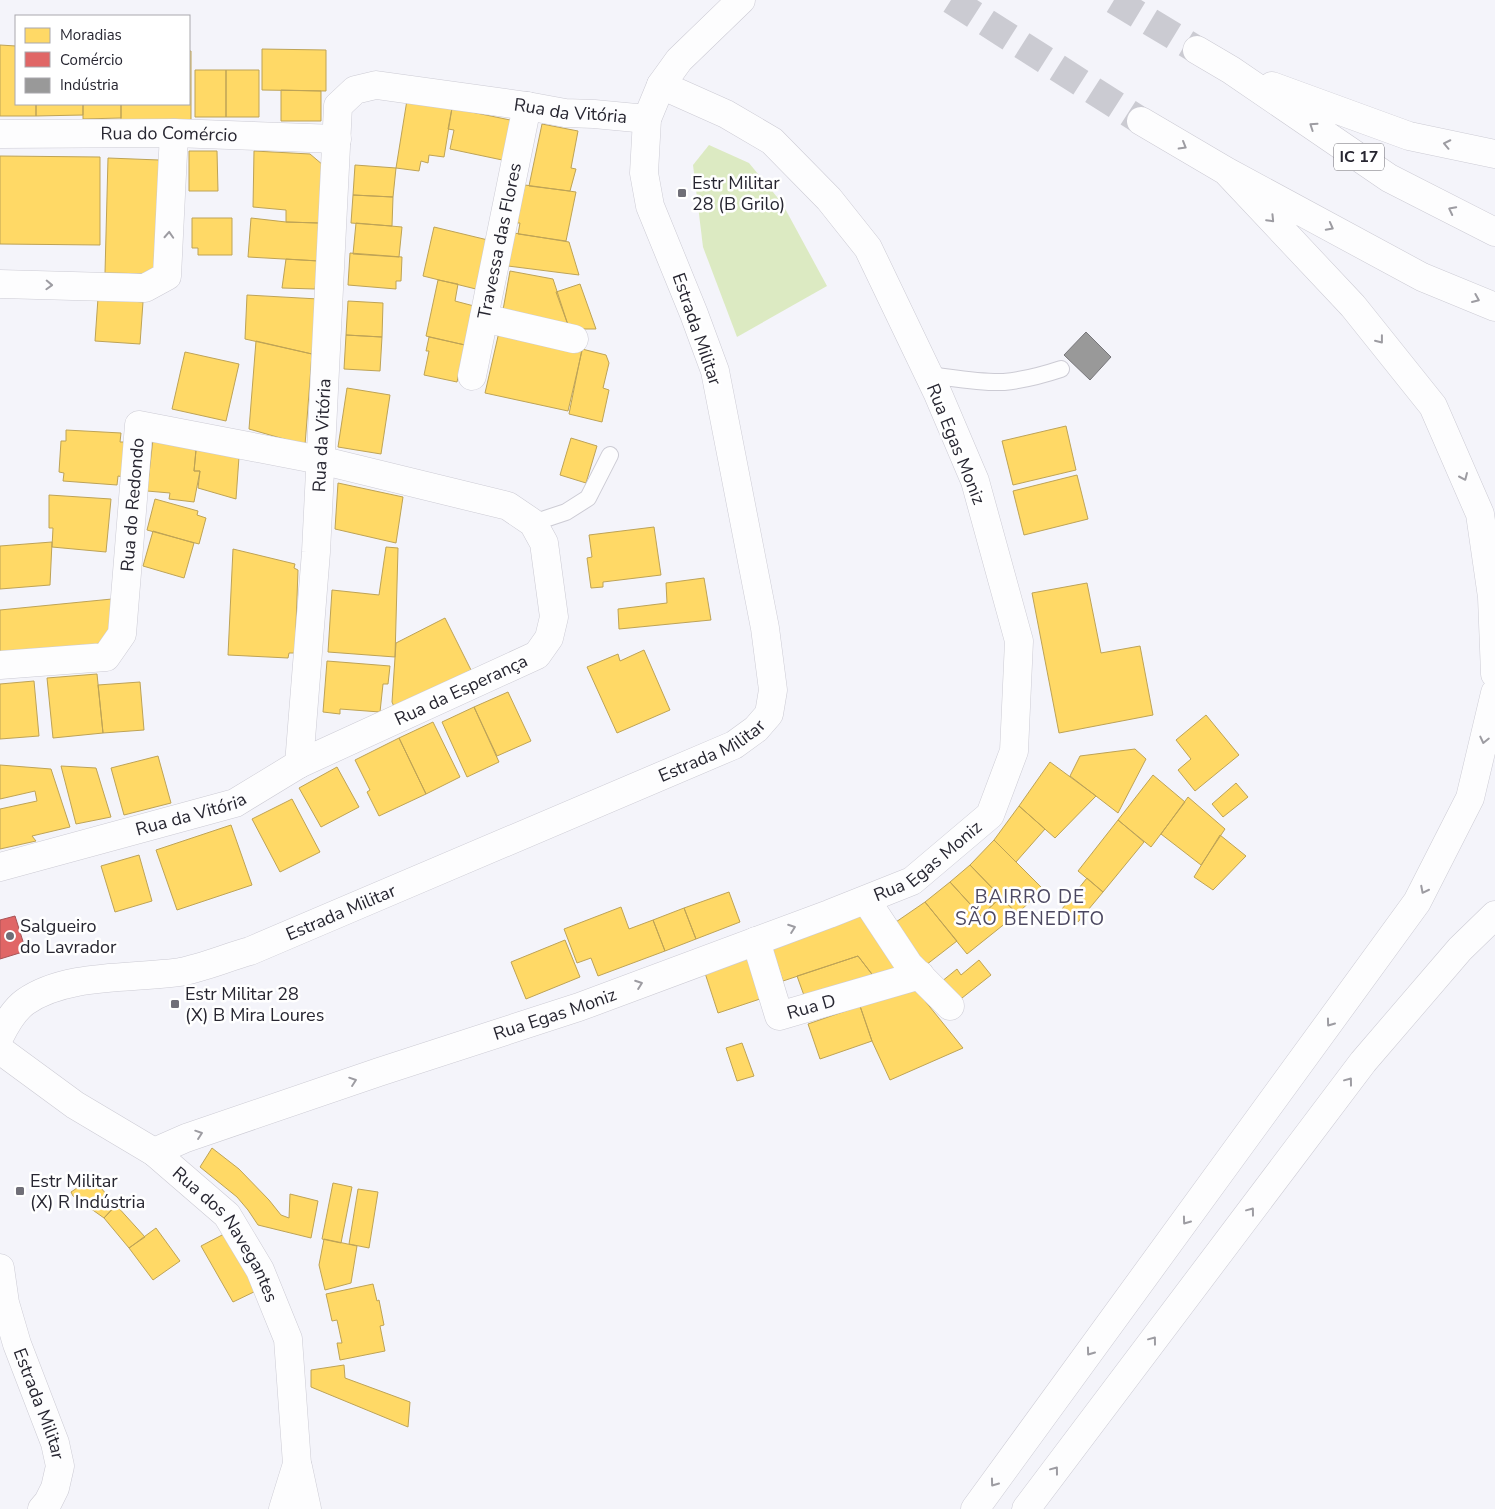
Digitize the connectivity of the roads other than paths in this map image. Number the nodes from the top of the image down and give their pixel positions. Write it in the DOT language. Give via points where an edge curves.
graph roads {
  1 [pos="741,0"];
  2 [pos="1197,50"];
  3 [pos="1231,70"];
  4 [pos="661,85"];
  5 [pos="527,106"];
  6 [pos="647,119"];
  7 [pos="1141,121"];
  8 [pos="174,133"];
  9 [pos="0,134"];
  10 [pos="337,139"];
  11 [pos="1495,154"];
  12 [pos="1226,171"];
  13 [pos="1495,232"];
  14 [pos="0,284"];
  15 [pos="1495,307"];
  16 [pos="484,318"];
  17 [pos="574,339"];
  18 [pos="1062,368"];
  19 [pos="929,375"];
  20 [pos="472,376"];
  21 [pos="610,455"];
  22 [pos="320,460"];
  23 [pos="533,523"];
  24 [pos="0,665"];
  25 [pos="1495,674"];
  26 [pos="1495,693"];
  27 [pos="300,764"];
  28 [pos="0,867"];
  29 [pos="866,900"];
  30 [pos="1495,916"];
  31 [pos="756,941"];
  32 [pos="920,976"];
  33 [pos="950,1006"];
  34 [pos="2,1024"];
  35 [pos="0,1050"];
  36 [pos="154,1152"];
  37 [pos="0,1268"];
  38 [pos="297,1464"];
  39 [pos="42,1509"];
  40 [pos="283,1509"];
  41 [pos="307,1509"];
  42 [pos="975,1509"];
  43 [pos="1026,1509"];
  1 -- 4 [label="main road, Estrada Militar" via="679,60"];
  2 -- 3 [label="main road, IC 17"];
  11 -- 3 [label="main road, one-way" via="1409,136"];
  13 -- 3 [label="main road, IC 17, one-way" via="1389,178"];
  4 -- 6 [label="main road, Estrada Militar"];
  4 -- 19 [label="main road, Rua Egas Moniz" via="726,114 772,141 829,199 868,248"];
  5 -- 6 [label="main road, Rua da Vitória" via="565,114"];
  5 -- 10 [label="main road, Rua da Vitória" via="376,85 355,90 338,106"];
  5 -- 16 [label="main road, Travessa das Flores"];
  6 -- 34 [label="main road, Estrada Militar" via="644,173 650,206 715,371 765,628 773,690 769,714 756,729 734,745 250,951 182,971 80,982 42,992 23,1003"];
  7 -- 12 [label="main road, one-way"];
  8 -- 9 [label="main road, Rua do Comércio"];
  8 -- 10 [label="main road, Rua do Comércio"];
  14 -- 8 [label="main road, one-way" via="146,288 167,276"];
  10 -- 22 [label="main road, Rua da Vitória"];
  12 -- 15 [label="main road, one-way" via="1422,277"];
  12 -- 25 [label="main road, one-way" via="1353,306 1433,406 1480,514 1492,597"];
  16 -- 17 [label="main road"];
  16 -- 20 [label="main road, Travessa das Flores"];
  18 -- 19 [label="lane" via="1004,382"];
  19 -- 29 [label="main road, Rua Egas Moniz" via="975,481 1019,642 1014,751 990,815 912,881"];
  21 -- 23 [label="lane" via="588,498 566,512"];
  22 -- 23 [label="main road, Rua da Esperança" via="508,506"];
  22 -- 24 [label="main road, Rua do Redondo" via="140,425 122,634 106,657"];
  22 -- 27 [label="main road, Rua da Vitória"];
  23 -- 27 [label="main road, Rua da Esperança" via="544,543 554,617 549,638 537,655"];
  26 -- 42 [label="main road, one-way" via="1470,798 1417,902"];
  27 -- 28 [label="main road, Rua da Vitória" via="235,804"];
  31 -- 29 [label="main road, Rua Egas Moniz, one-way"];
  29 -- 32 [label="main road"];
  43 -- 30 [label="main road, one-way" via="1364,1062 1460,949"];
  31 -- 32 [label="main road, Rua D" via="779,1016"];
  36 -- 31 [label="main road, Rua Egas Moniz, one-way" via="379,1072 579,1007"];
  32 -- 33 [label="main road"];
  35 -- 36 [label="main road, Rua dos Navegantes" via="75,1105"];
  36 -- 38 [label="main road, Rua dos Navegantes" via="227,1215 260,1270 288,1339"];
  37 -- 39 [label="main road, Estrada Militar" via="16,1344 55,1442 60,1466 55,1488"];
  38 -- 40 [label="main road, Rua dos Navegantes"];
  38 -- 41 [label="main road"];
}
